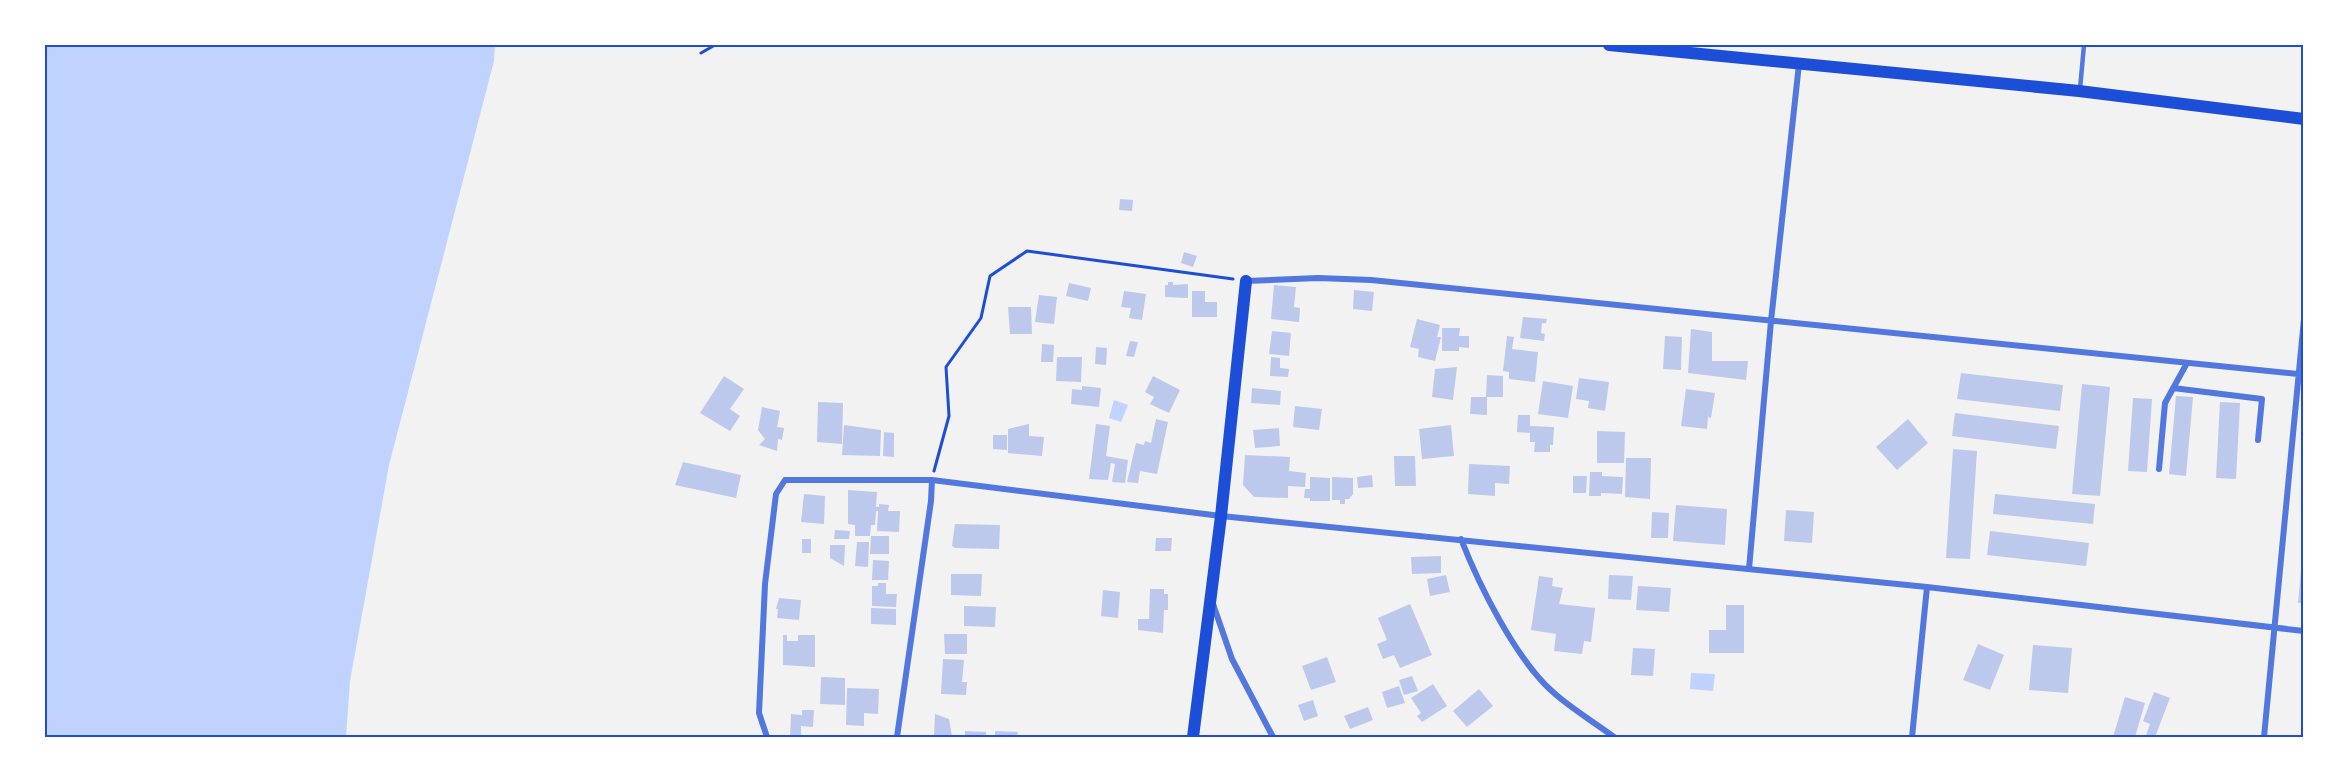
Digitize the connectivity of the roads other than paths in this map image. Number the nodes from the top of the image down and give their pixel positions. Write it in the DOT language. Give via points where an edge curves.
graph roads {
  1 [pos="1609,45"];
  2 [pos="2084,45"];
  3 [pos="1799,63"];
  4 [pos="2079,92"];
  5 [pos="2304,119"];
  6 [pos="1246,281"];
  7 [pos="2304,319"];
  8 [pos="1771,321"];
  9 [pos="2187,363"];
  10 [pos="2298,374"];
  11 [pos="2172,388"];
  12 [pos="2258,440"];
  13 [pos="2159,469"];
  14 [pos="932,480"];
  15 [pos="1221,516"];
  16 [pos="1461,539"];
  17 [pos="1749,569"];
  18 [pos="1927,587"];
  19 [pos="1211,598"];
  20 [pos="2275,628"];
  21 [pos="2304,631"];
  22 [pos="767,737"];
  23 [pos="897,737"];
  24 [pos="1193,737"];
  25 [pos="1273,737"];
  26 [pos="1614,737"];
  27 [pos="1912,737"];
  28 [pos="2264,737"];
  1 -- 3 [label="main road"];
  2 -- 4 [label="lane"];
  3 -- 4 [label="main road"];
  3 -- 8 [label="street"];
  4 -- 5 [label="main road"];
  6 -- 8 [label="street" via="1371,280"];
  6 -- 15 [label="main road"];
  7 -- 10 [label="street"];
  8 -- 9 [label="street"];
  8 -- 17 [label="street"];
  9 -- 10 [label="street"];
  9 -- 11 [label="street"];
  10 -- 20 [label="street"];
  11 -- 12 [label="street" via="2262,399"];
  11 -- 13 [label="street" via="2165,403"];
  14 -- 15 [label="street"];
  14 -- 22 [label="street" via="785,480 776,494 765,584 759,713"];
  14 -- 23 [label="street"];
  15 -- 16 [label="street"];
  15 -- 19 [label="main road"];
  16 -- 17 [label="street"];
  16 -- 26 [label="street" via="1477,579 1524,658 1553,692"];
  17 -- 18 [label="street"];
  18 -- 20 [label="street"];
  18 -- 27 [label="street"];
  19 -- 24 [label="main road"];
  19 -- 25 [label="street" via="1232,659"];
  20 -- 21 [label="street"];
  20 -- 28 [label="street"];
}
